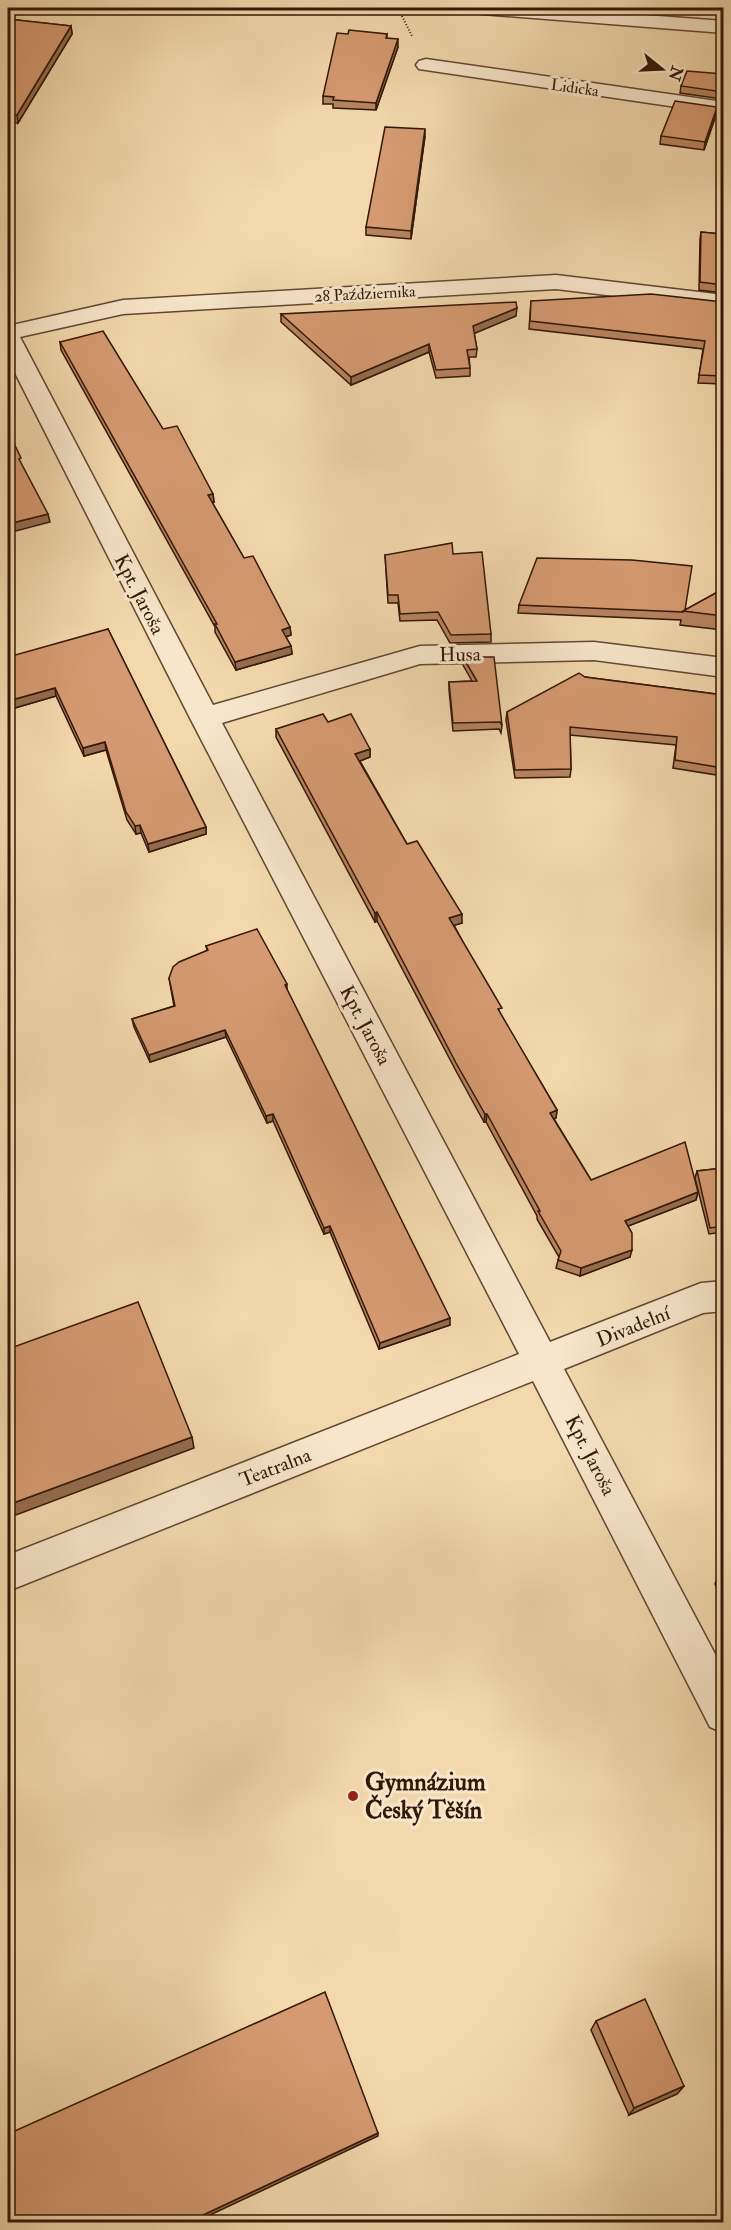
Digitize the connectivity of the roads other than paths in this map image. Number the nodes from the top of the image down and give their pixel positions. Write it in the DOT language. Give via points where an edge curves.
graph roads {
  1 [pos="482,8"];
  2 [pos="723,27"];
  3 [pos="426,65"];
  4 [pos="723,108"];
  5 [pos="723,302"];
  6 [pos="8,334"];
  7 [pos="723,668"];
  8 [pos="204,718"];
  9 [pos="723,1296"];
  10 [pos="543,1362"];
  11 [pos="8,1573"];
  12 [pos="723,1713"];
  1 -- 2 [label="street"];
  3 -- 4 [label="street, Lidicka"];
  5 -- 6 [label="street, 28 Października" via="556,282 123,306"];
  6 -- 8 [label="street, Kpt. Jaroša"];
  7 -- 8 [label="street, Husa" via="594,651 420,655"];
  8 -- 10 [label="street, Kpt. Jaroša"];
  9 -- 10 [label="street, Divadelní" via="702,1298"];
  10 -- 11 [label="street, Teatralna"];
  10 -- 12 [label="street, Kpt. Jaroša"];
}
